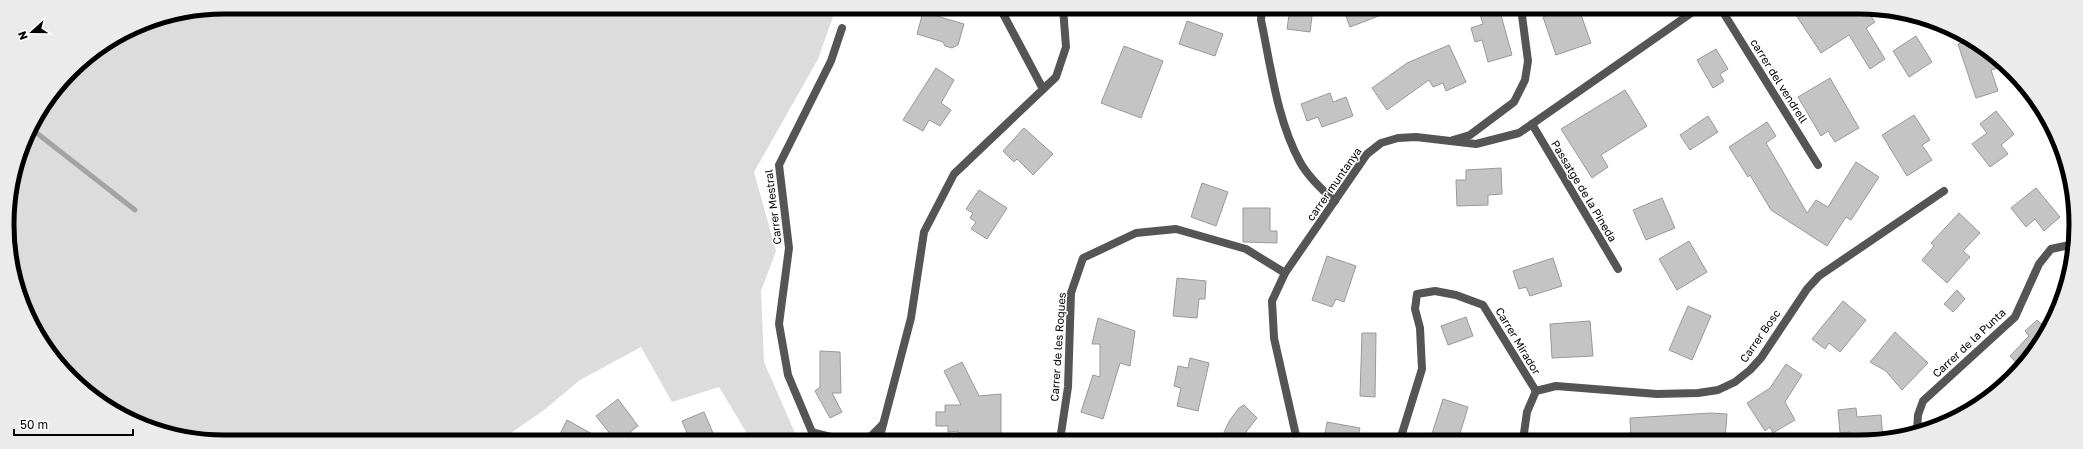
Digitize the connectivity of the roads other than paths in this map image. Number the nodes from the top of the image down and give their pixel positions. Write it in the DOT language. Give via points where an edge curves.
graph roads {
  1 [pos="1003,14"];
  2 [pos="1063,14"];
  3 [pos="1262,14"];
  4 [pos="1522,14"];
  5 [pos="1689,14"];
  6 [pos="1724,14"];
  7 [pos="842,28"];
  8 [pos="1043,89"];
  9 [pos="1532,124"];
  10 [pos="1450,141"];
  11 [pos="1818,165"];
  12 [pos="1944,191"];
  13 [pos="1335,201"];
  14 [pos="2068,245"];
  15 [pos="1618,269"];
  16 [pos="1285,273"];
  17 [pos="1536,391"];
  18 [pos="884,423"];
  19 [pos="1917,427"];
  20 [pos="824,435"];
  21 [pos="871,435"];
  22 [pos="880,435"];
  23 [pos="1061,435"];
  24 [pos="1296,435"];
  25 [pos="1402,435"];
  26 [pos="1524,435"];
  1 -- 8 [label="street"];
  2 -- 8 [label="street" via="1066,47 1056,77"];
  3 -- 13 [label="street" via="1284,125 1300,163 1316,184"];
  4 -- 10 [label="street" via="1528,61 1526,80 1514,102 1470,134"];
  5 -- 9 [label="street, carrer muntanya"];
  6 -- 11 [label="street, carrer del vendrell"];
  7 -- 20 [label="street, Carrer Mestral" via="831,60 778,164 789,248 779,324 788,375 812,432"];
  8 -- 18 [label="street" via="954,174 924,232 911,318"];
  9 -- 10 [label="street, carrer muntanya" via="1519,133 1476,144"];
  9 -- 15 [label="street, Passatge de la Pineda"];
  10 -- 13 [label="street, carrer muntanya" via="1416,137 1398,138 1381,143 1367,154"];
  12 -- 17 [label="street, Carrer Bosc" via="1818,276 1761,358 1735,382 1718,390 1698,393 1657,394 1556,386"];
  13 -- 16 [label="street, carrer muntanya"];
  14 -- 19 [label="street, Carrer de la Punta" via="2051,249 2039,264 2015,317 1923,401"];
  16 -- 23 [label="street, Carrer de les Roques" via="1246,249 1176,228 1136,234 1083,258 1071,293 1068,387"];
  16 -- 24 [label="street, carrer muntanya" via="1272,302 1274,338"];
  17 -- 25 [label="street, Carrer Mirador" via="1483,305 1456,295 1435,291 1417,294 1415,309 1420,328 1422,370"];
  17 -- 26 [label="street" via="1527,412"];
  18 -- 21 [label="street"];
  18 -- 22 [label="street"];
}
